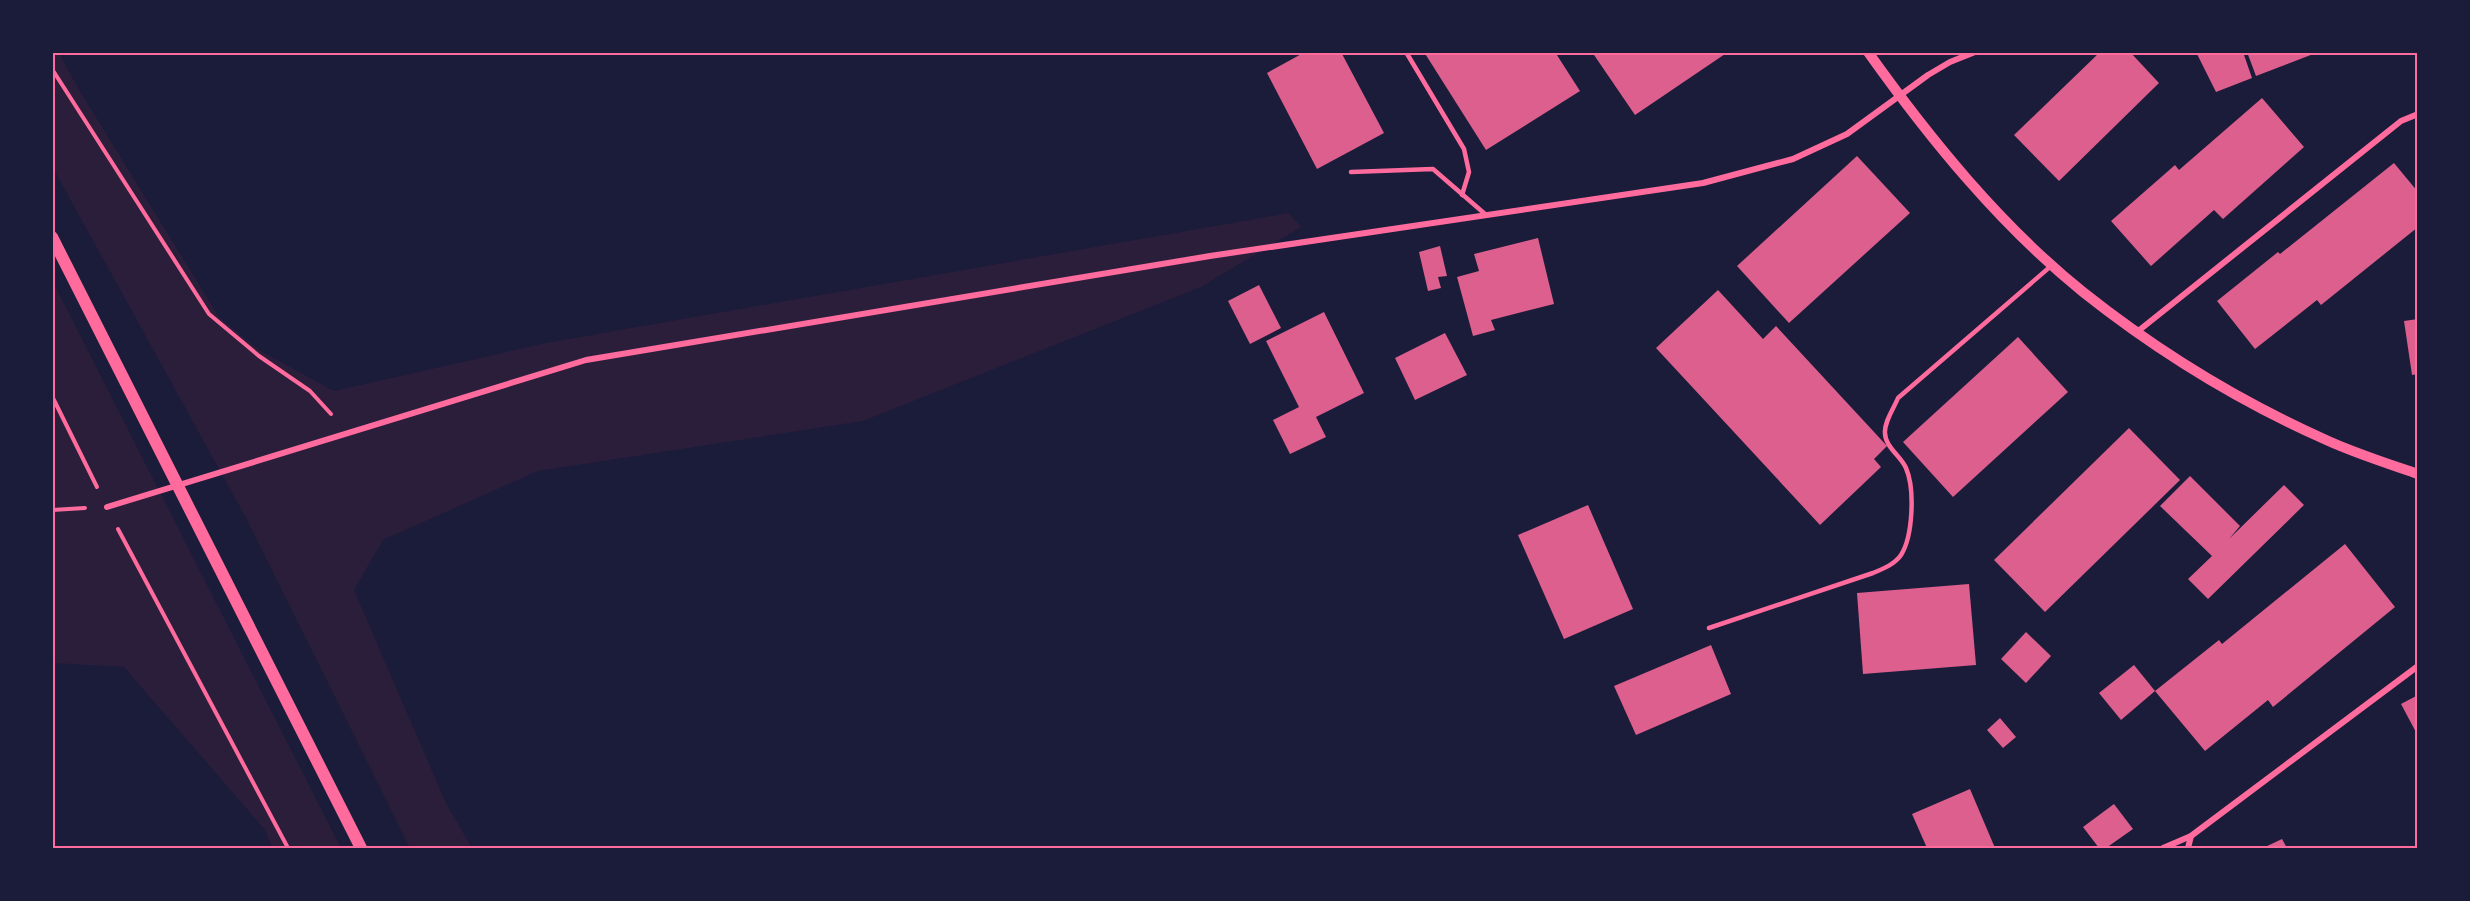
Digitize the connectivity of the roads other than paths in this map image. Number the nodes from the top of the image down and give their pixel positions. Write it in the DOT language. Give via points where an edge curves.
graph roads {
  1 [pos="1406,52"];
  2 [pos="1868,52"];
  3 [pos="1975,52"];
  4 [pos="1900,97"];
  5 [pos="2418,114"];
  6 [pos="1351,172"];
  7 [pos="1462,195"];
  8 [pos="1485,214"];
  9 [pos="52,237"];
  10 [pos="2053,264"];
  11 [pos="2137,332"];
  12 [pos="2418,474"];
  13 [pos="107,507"];
  14 [pos="1709,628"];
  15 [pos="2418,666"];
  16 [pos="2191,836"];
  17 [pos="361,849"];
  18 [pos="2163,849"];
  19 [pos="2188,849"];
  1 -- 7 [label="lane" via="1464,149 1469,172"];
  2 -- 4 [label="street"];
  3 -- 4 [label="street" via="1950,62"];
  4 -- 8 [label="street" via="1847,134 1793,159 1703,183"];
  4 -- 10 [label="street" via="1950,160"];
  5 -- 11 [label="street" via="2401,121"];
  6 -- 7 [label="lane" via="1433,169"];
  7 -- 8 [label="lane"];
  8 -- 13 [label="street" via="586,360"];
  9 -- 17 [label="main road"];
  10 -- 11 [label="street"];
  10 -- 14 [label="lane" via="1898,398 1885,434 1906,466 1911,496 1911,525 1902,554 1873,573"];
  11 -- 12 [label="street" via="2277,417"];
  15 -- 16 [label="street"];
  16 -- 18 [label="street"];
  16 -- 19 [label="street"];
}
